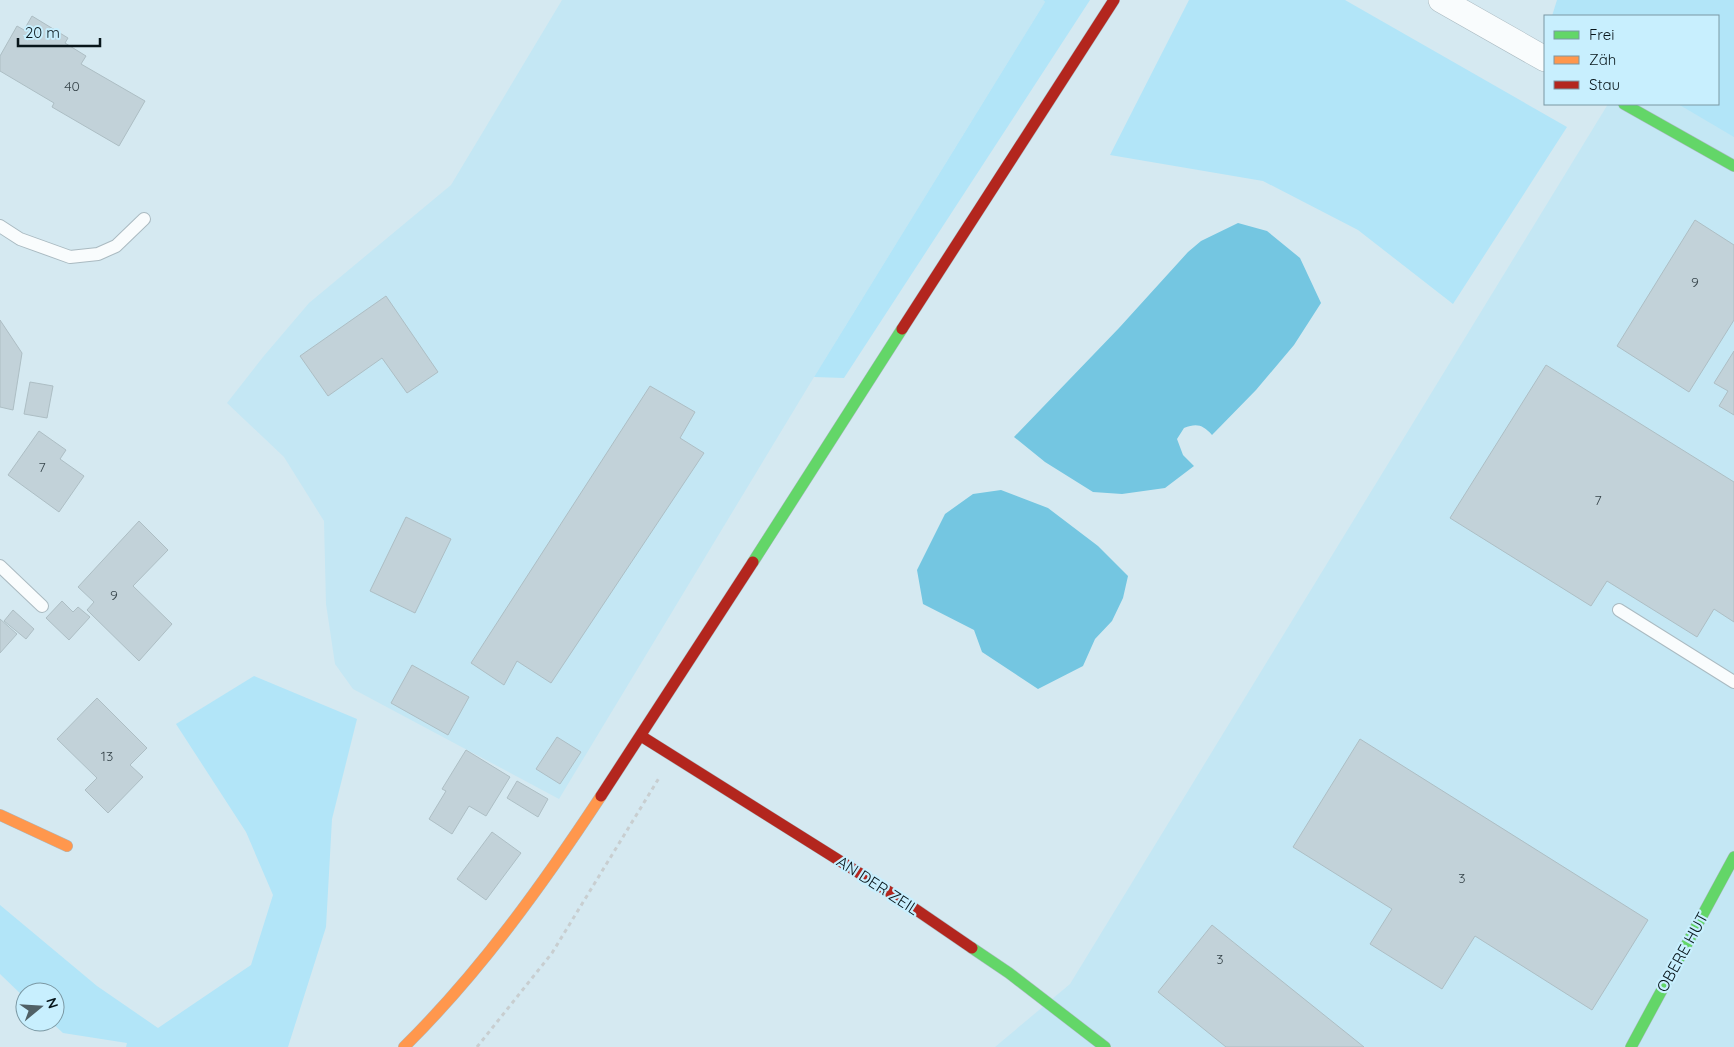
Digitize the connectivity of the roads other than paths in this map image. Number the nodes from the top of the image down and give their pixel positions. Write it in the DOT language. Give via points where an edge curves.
graph roads {
  1 [pos="1114,0"];
  2 [pos="1440,0"];
  3 [pos="1544,58"];
  4 [pos="1626,105"];
  5 [pos="1734,166"];
  6 [pos="144,219"];
  7 [pos="0,226"];
  8 [pos="0,566"];
  9 [pos="42,606"];
  10 [pos="1619,610"];
  11 [pos="1734,682"];
  12 [pos="641,736"];
  13 [pos="0,814"];
  14 [pos="67,846"];
  15 [pos="1734,857"];
  16 [pos="404,1047"];
  17 [pos="1105,1047"];
  18 [pos="1631,1047"];
  1 -- 12 [label="street"];
  2 -- 3 [label="street"];
  4 -- 5 [label="street"];
  6 -- 7 [label="lane" via="116,246 98,254 70,257 20,239"];
  8 -- 9 [label="lane"];
  10 -- 11 [label="lane"];
  12 -- 16 [label="street" via="559,859 502,936 430,1022"];
  12 -- 17 [label="street, AN DER ZEIL" via="898,898 1009,973"];
  13 -- 14 [label="street"];
  15 -- 18 [label="street, OBERE HUT"];
}
